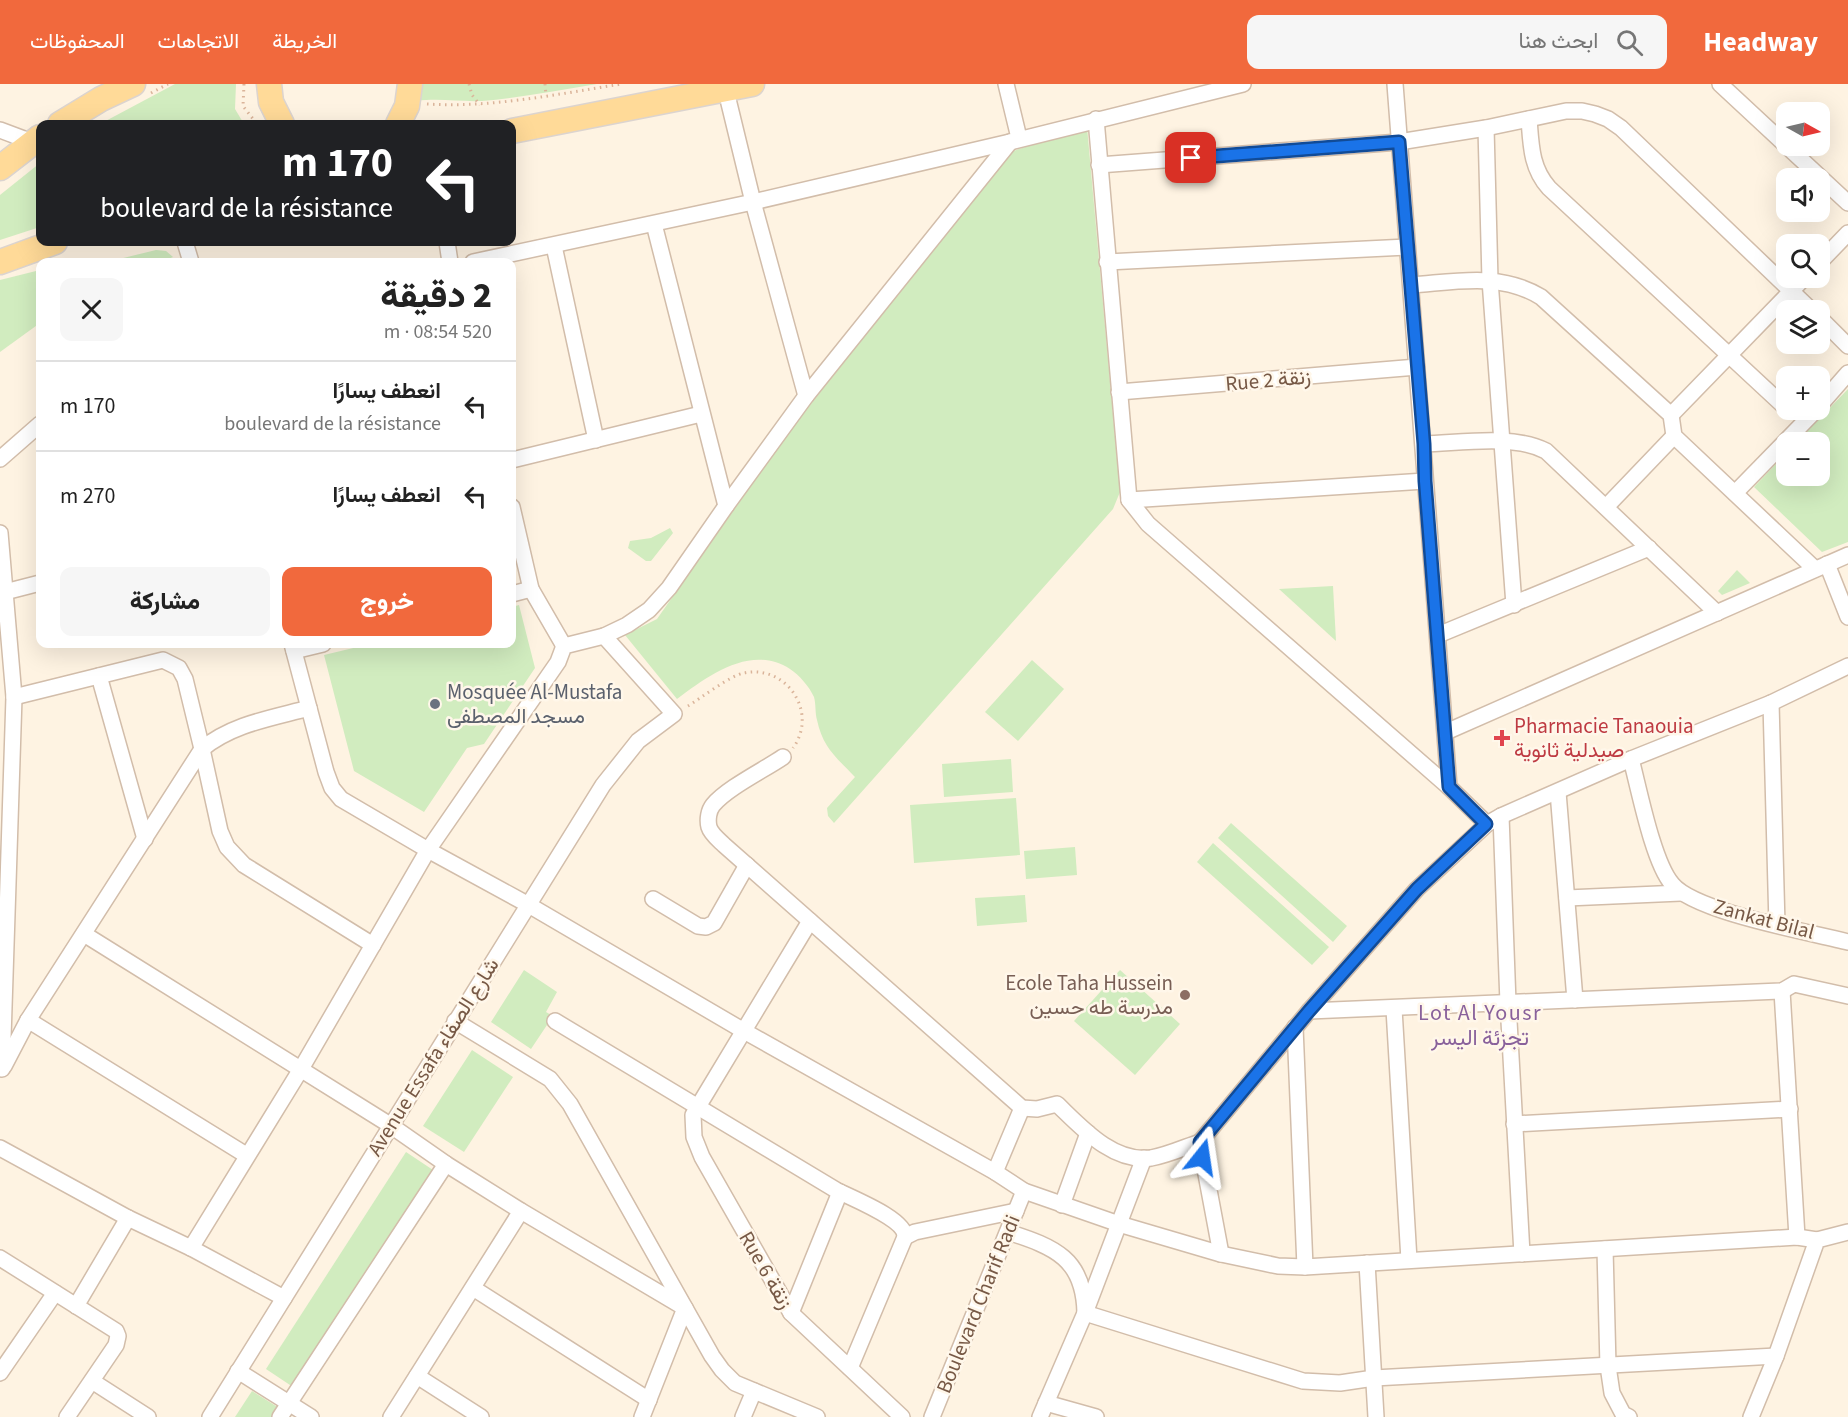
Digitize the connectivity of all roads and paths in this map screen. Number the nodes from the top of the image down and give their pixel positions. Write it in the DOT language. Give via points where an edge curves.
graph roads {
  1 [pos="244,84"];
  2 [pos="269,84"];
  3 [pos="410,84"];
  4 [pos="469,84"];
  5 [pos="545,84"];
  6 [pos="622,84"];
  7 [pos="753,84"];
  8 [pos="1006,84"];
  9 [pos="1243,84"];
  10 [pos="1395,84"];
  11 [pos="1720,84"];
  12 [pos="128,85"];
  13 [pos="726,91"];
  14 [pos="546,96"];
  15 [pos="425,104"];
  16 [pos="480,105"];
  17 [pos="1096,119"];
  18 [pos="1528,119"];
  19 [pos="67,120"];
  20 [pos="254,120"];
  21 [pos="280,120"];
  22 [pos="400,120"];
  23 [pos="1486,128"];
  24 [pos="0,130"];
  25 [pos="516,130"];
  26 [pos="36,139"];
  27 [pos="1014,140"];
  28 [pos="1399,142"];
  29 [pos="1099,165"];
  30 [pos="0,168"];
  31 [pos="753,202"];
  32 [pos="1848,203"];
  33 [pos="654,224"];
  34 [pos="1848,233"];
  35 [pos="44,246"];
  36 [pos="554,246"];
  37 [pos="1407,247"];
  38 [pos="1830,252"];
  39 [pos="493,258"];
  40 [pos="0,262"];
  41 [pos="1107,262"];
  42 [pos="1490,280"];
  43 [pos="1411,285"];
  44 [pos="1794,288"];
  45 [pos="1791,291"];
  46 [pos="1800,300"];
  47 [pos="1830,328"];
  48 [pos="1848,346"];
  49 [pos="1729,356"];
  50 [pos="1417,367"];
  51 [pos="1848,373"];
  52 [pos="1119,392"];
  53 [pos="1830,394"];
  54 [pos="806,396"];
  55 [pos="1776,399"];
  56 [pos="701,414"];
  57 [pos="1671,415"];
  58 [pos="1800,420"];
  59 [pos="1807,420"];
  60 [pos="1804,423"];
  61 [pos="36,428"];
  62 [pos="1674,436"];
  63 [pos="596,440"];
  64 [pos="1502,441"];
  65 [pos="1424,444"];
  66 [pos="0,459"];
  67 [pos="516,459"];
  68 [pos="1425,481"];
  69 [pos="1735,493"];
  70 [pos="1129,500"];
  71 [pos="726,506"];
  72 [pos="1606,507"];
  73 [pos="516,524"];
  74 [pos="0,533"];
  75 [pos="1649,548"];
  76 [pos="1848,555"];
  77 [pos="1821,566"];
  78 [pos="36,584"];
  79 [pos="531,589"];
  80 [pos="5,592"];
  81 [pos="516,593"];
  82 [pos="1514,605"];
  83 [pos="1717,613"];
  84 [pos="1848,617"];
  85 [pos="1438,635"];
  86 [pos="604,636"];
  87 [pos="564,646"];
  88 [pos="293,648"];
  89 [pos="1848,666"];
  90 [pos="99,676"];
  91 [pos="14,697"];
  92 [pos="1771,703"];
  93 [pos="309,708"];
  94 [pos="674,714"];
  95 [pos="1446,732"];
  96 [pos="202,749"];
  97 [pos="783,758"];
  98 [pos="1631,759"];
  99 [pos="1449,787"];
  100 [pos="1558,792"];
  101 [pos="1501,816"];
  102 [pos="1486,824"];
  103 [pos="145,839"];
  104 [pos="428,850"];
  105 [pos="747,865"];
  106 [pos="1681,893"];
  107 [pos="1567,898"];
  108 [pos="653,899"];
  109 [pos="527,904"];
  110 [pos="810,921"];
  111 [pos="1777,925"];
  112 [pos="84,934"];
  113 [pos="1848,942"];
  114 [pos="373,945"];
  115 [pos="1782,991"];
  116 [pos="1848,996"];
  117 [pos="1575,1000"];
  118 [pos="1508,1003"];
  119 [pos="1394,1009"];
  120 [pos="1309,1011"];
  121 [pos="28,1020"];
  122 [pos="455,1021"];
  123 [pos="555,1021"];
  124 [pos="1295,1027"];
  125 [pos="744,1031"];
  126 [pos="302,1069"];
  127 [pos="1,1071"];
  128 [pos="697,1107"];
  129 [pos="1022,1108"];
  130 [pos="1790,1109"];
  131 [pos="1514,1124"];
  132 [pos="390,1125"];
  133 [pos="1088,1133"];
  134 [pos="1200,1142"];
  135 [pos="0,1148"];
  136 [pos="246,1155"];
  137 [pos="1144,1158"];
  138 [pos="446,1164"];
  139 [pos="995,1172"];
  140 [pos="1024,1191"];
  141 [pos="840,1192"];
  142 [pos="1062,1205"];
  143 [pos="521,1211"];
  144 [pos="1016,1211"];
  145 [pos="128,1218"];
  146 [pos="1119,1224"];
  147 [pos="1008,1232"];
  148 [pos="1848,1232"];
  149 [pos="905,1237"];
  150 [pos="1797,1237"];
  151 [pos="1816,1240"];
  152 [pos="191,1248"];
  153 [pos="1605,1249"];
  154 [pos="1221,1254"];
  155 [pos="1522,1254"];
  156 [pos="0,1258"];
  157 [pos="1409,1260"];
  158 [pos="1368,1263"];
  159 [pos="1305,1267"];
  160 [pos="473,1288"];
  161 [pos="55,1293"];
  162 [pos="284,1298"];
  163 [pos="76,1306"];
  164 [pos="685,1308"];
  165 [pos="791,1313"];
  166 [pos="1085,1313"];
  167 [pos="1776,1356"];
  168 [pos="1608,1366"];
  169 [pos="850,1368"];
  170 [pos="238,1371"];
  171 [pos="0,1372"];
  172 [pos="417,1376"];
  173 [pos="1374,1378"];
  174 [pos="92,1381"];
  175 [pos="754,1391"];
  176 [pos="649,1400"];
  177 [pos="289,1403"];
  178 [pos="1043,1410"];
  179 [pos="67,1417"];
  180 [pos="148,1417"];
  181 [pos="210,1417"];
  182 [pos="280,1417"];
  183 [pos="310,1417"];
  184 [pos="390,1417"];
  185 [pos="481,1417"];
  186 [pos="642,1417"];
  187 [pos="743,1417"];
  188 [pos="817,1417"];
  189 [pos="902,1417"];
  190 [pos="932,1417"];
  191 [pos="1096,1417"];
  192 [pos="1376,1417"];
  193 [pos="1629,1417"];
  194 [pos="1751,1417"];
  1 -- 20 [label="path" via="243,106"];
  2 -- 21 [label="main road" via="271,102"];
  3 -- 22 [label="main road"];
  4 -- 16 [label="path"];
  5 -- 14 [label="path"];
  6 -- 14 [label="path"];
  7 -- 13 [label="main road"];
  8 -- 27 [label="street"];
  9 -- 17 [label="street"];
  10 -- 28 [label="street"];
  11 -- 32 [label="street"];
  12 -- 19 [label="main road"];
  13 -- 25 [label="main road"];
  13 -- 31 [label="street"];
  14 -- 16 [label="path"];
  15 -- 16 [label="path"];
  17 -- 27 [label="street"];
  17 -- 29 [label="street"];
  18 -- 23 [label="street"];
  18 -- 45 [label="street" via="1582,111 1608,119"];
  18 -- 49 [label="street" via="1540,178"];
  23 -- 28 [label="street"];
  23 -- 42 [label="street"];
  24 -- 26 [label="street"];
  26 -- 30 [label="main road"];
  27 -- 31 [label="street"];
  27 -- 54 [label="street"];
  28 -- 29 [label="street"];
  28 -- 37 [label="street"];
  29 -- 41 [label="street"];
  31 -- 33 [label="street"];
  31 -- 54 [label="street"];
  33 -- 36 [label="street"];
  33 -- 56 [label="street"];
  34 -- 38 [label="street"];
  35 -- 40 [label="main road"];
  36 -- 39 [label="street"];
  36 -- 63 [label="street"];
  37 -- 41 [label="street"];
  37 -- 43 [label="street"];
  41 -- 52 [label="street"];
  42 -- 43 [label="street"];
  42 -- 57 [label="street" via="1520,286 1541,297"];
  42 -- 64 [label="street"];
  43 -- 50 [label="street"];
  44 -- 45 [label="street"];
  45 -- 46 [label="street"];
  45 -- 49 [label="street"];
  47 -- 48 [label="street"];
  49 -- 55 [label="street"];
  49 -- 57 [label="street"];
  50 -- 52 [label="street, Rue 2 زنقة"];
  50 -- 65 [label="street"];
  51 -- 53 [label="street"];
  52 -- 70 [label="street"];
  54 -- 71 [label="street"];
  56 -- 63 [label="street"];
  56 -- 71 [label="street"];
  57 -- 62 [label="street"];
  58 -- 60 [label="street"];
  59 -- 60 [label="street"];
  60 -- 69 [label="street"];
  61 -- 66 [label="street"];
  62 -- 69 [label="street"];
  62 -- 72 [label="street"];
  63 -- 67 [label="street"];
  64 -- 65 [label="street"];
  64 -- 72 [label="street" via="1546,451"];
  64 -- 82 [label="street"];
  65 -- 68 [label="street"];
  68 -- 70 [label="street"];
  68 -- 85 [label="street"];
  69 -- 77 [label="street"];
  70 -- 99 [label="street" via="1148,524"];
  71 -- 86 [label="street" via="649,610"];
  72 -- 75 [label="street"];
  73 -- 79 [label="street"];
  74 -- 80 [label="street"];
  75 -- 82 [label="street"];
  75 -- 83 [label="street"];
  76 -- 77 [label="street"];
  77 -- 83 [label="street"];
  77 -- 84 [label="street"];
  78 -- 80 [label="street"];
  79 -- 81 [label="street"];
  79 -- 87 [label="street"];
  80 -- 91 [label="street"];
  82 -- 85 [label="street"];
  83 -- 95 [label="street"];
  85 -- 95 [label="street"];
  86 -- 87 [label="street"];
  86 -- 94 [label="street"];
  87 -- 104 [label="street" via="558,662"];
  88 -- 93 [label="street"];
  89 -- 92 [label="street"];
  90 -- 91 [label="street"];
  90 -- 96 [label="street" via="163,660 179,668"];
  90 -- 103 [label="street"];
  91 -- 127 [label="street"];
  92 -- 98 [label="street"];
  92 -- 111 [label="street"];
  93 -- 96 [label="street" via="232,729"];
  93 -- 104 [label="street" via="332,788 341,799"];
  94 -- 97 [label="path" via="741,673 761,671 775,676 790,686 799,703 802,724 795,746"];
  94 -- 109 [label="street, Avenue Essafa شارع الصفاء" via="638,741 603,785"];
  95 -- 99 [label="street"];
  96 -- 103 [label="street"];
  96 -- 114 [label="street" via="220,831 234,856"];
  97 -- 105 [label="street" via="722,796 708,816 712,833"];
  98 -- 100 [label="street"];
  98 -- 106 [label="street, Zankat Bilal" via="1657,855 1671,883"];
  99 -- 102 [label="street"];
  100 -- 101 [label="street"];
  100 -- 107 [label="street"];
  101 -- 102 [label="street"];
  101 -- 118 [label="street"];
  102 -- 120 [label="street" via="1417,889"];
  103 -- 112 [label="street"];
  104 -- 109 [label="street"];
  104 -- 114 [label="street"];
  105 -- 108 [label="street" via="714,923 705,927"];
  105 -- 110 [label="street"];
  106 -- 107 [label="street, Zankat Bilal"];
  106 -- 111 [label="street, Zankat Bilal"];
  107 -- 117 [label="street"];
  109 -- 122 [label="street, Avenue Essafa شارع الصفاء"];
  109 -- 125 [label="street"];
  110 -- 125 [label="street"];
  110 -- 129 [label="street"];
  111 -- 113 [label="street, Zankat Bilal"];
  112 -- 121 [label="street"];
  112 -- 126 [label="street"];
  114 -- 126 [label="street"];
  115 -- 116 [label="street" via="1794,984"];
  115 -- 117 [label="street"];
  115 -- 130 [label="street"];
  117 -- 118 [label="street"];
  118 -- 119 [label="street"];
  118 -- 131 [label="street"];
  119 -- 120 [label="street"];
  119 -- 157 [label="street"];
  120 -- 124 [label="street"];
  121 -- 127 [label="street"];
  121 -- 136 [label="street"];
  122 -- 132 [label="street, Avenue Essafa شارع الصفاء"];
  122 -- 164 [label="street" via="550,1079 563,1095"];
  123 -- 128 [label="street"];
  124 -- 134 [label="street"];
  124 -- 159 [label="street"];
  125 -- 128 [label="street"];
  125 -- 139 [label="street"];
  126 -- 132 [label="street"];
  126 -- 136 [label="street"];
  128 -- 141 [label="street"];
  128 -- 165 [label="street, Rue 6 زنقة" via="692,1127 702,1157"];
  129 -- 133 [label="street" via="1057,1104"];
  129 -- 139 [label="street"];
  130 -- 131 [label="street"];
  130 -- 150 [label="street"];
  131 -- 155 [label="street"];
  132 -- 138 [label="street"];
  132 -- 162 [label="street, Avenue Essafa شارع الصفاء"];
  133 -- 137 [label="street" via="1118,1153"];
  133 -- 142 [label="street"];
  134 -- 137 [label="street"];
  134 -- 154 [label="street"];
  135 -- 145 [label="street"];
  136 -- 152 [label="street"];
  137 -- 146 [label="street"];
  138 -- 143 [label="street"];
  138 -- 177 [label="street"];
  139 -- 140 [label="street"];
  140 -- 142 [label="street"];
  140 -- 144 [label="street, Boulevard Charif Radi"];
  141 -- 149 [label="street" via="894,1220 903,1228"];
  141 -- 165 [label="street"];
  142 -- 146 [label="street"];
  143 -- 160 [label="street"];
  143 -- 164 [label="street"];
  144 -- 147 [label="street, Boulevard Charif Radi"];
  144 -- 149 [label="street"];
  145 -- 152 [label="street"];
  145 -- 163 [label="street"];
  146 -- 154 [label="street"];
  146 -- 166 [label="street"];
  147 -- 166 [label="street" via="1036,1241 1069,1263 1079,1274 1085,1292"];
  147 -- 190 [label="street, Boulevard Charif Radi"];
  148 -- 151 [label="street"];
  149 -- 169 [label="street"];
  150 -- 151 [label="street"];
  150 -- 153 [label="street"];
  151 -- 167 [label="street"];
  152 -- 162 [label="street"];
  153 -- 155 [label="street"];
  153 -- 168 [label="street"];
  154 -- 159 [label="street" via="1278,1266"];
  155 -- 157 [label="street"];
  156 -- 161 [label="street"];
  157 -- 158 [label="street"];
  158 -- 159 [label="street"];
  158 -- 173 [label="street"];
  160 -- 172 [label="street"];
  160 -- 176 [label="street"];
  161 -- 163 [label="street"];
  161 -- 171 [label="street"];
  162 -- 170 [label="street, Avenue Essafa شارع الصفاء"];
  163 -- 174 [label="street" via="118,1336"];
  164 -- 175 [label="street" via="722,1370 735,1383"];
  164 -- 176 [label="street"];
  165 -- 169 [label="street, Rue 6 زنقة"];
  166 -- 173 [label="street" via="1303,1381 1340,1383"];
  166 -- 178 [label="street"];
  167 -- 168 [label="street"];
  167 -- 194 [label="street"];
  168 -- 173 [label="street"];
  168 -- 193 [label="street" via="1616,1405"];
  169 -- 189 [label="street, Rue 6 زنقة"];
  170 -- 177 [label="street"];
  170 -- 181 [label="street, Avenue Essafa شارع الصفاء"];
  172 -- 184 [label="street"];
  172 -- 185 [label="street"];
  173 -- 192 [label="street"];
  174 -- 179 [label="street"];
  174 -- 180 [label="street"];
  175 -- 187 [label="street"];
  175 -- 188 [label="street"];
  176 -- 186 [label="street"];
  177 -- 182 [label="street"];
  177 -- 183 [label="street"];
  178 -- 191 [label="street"];
}
